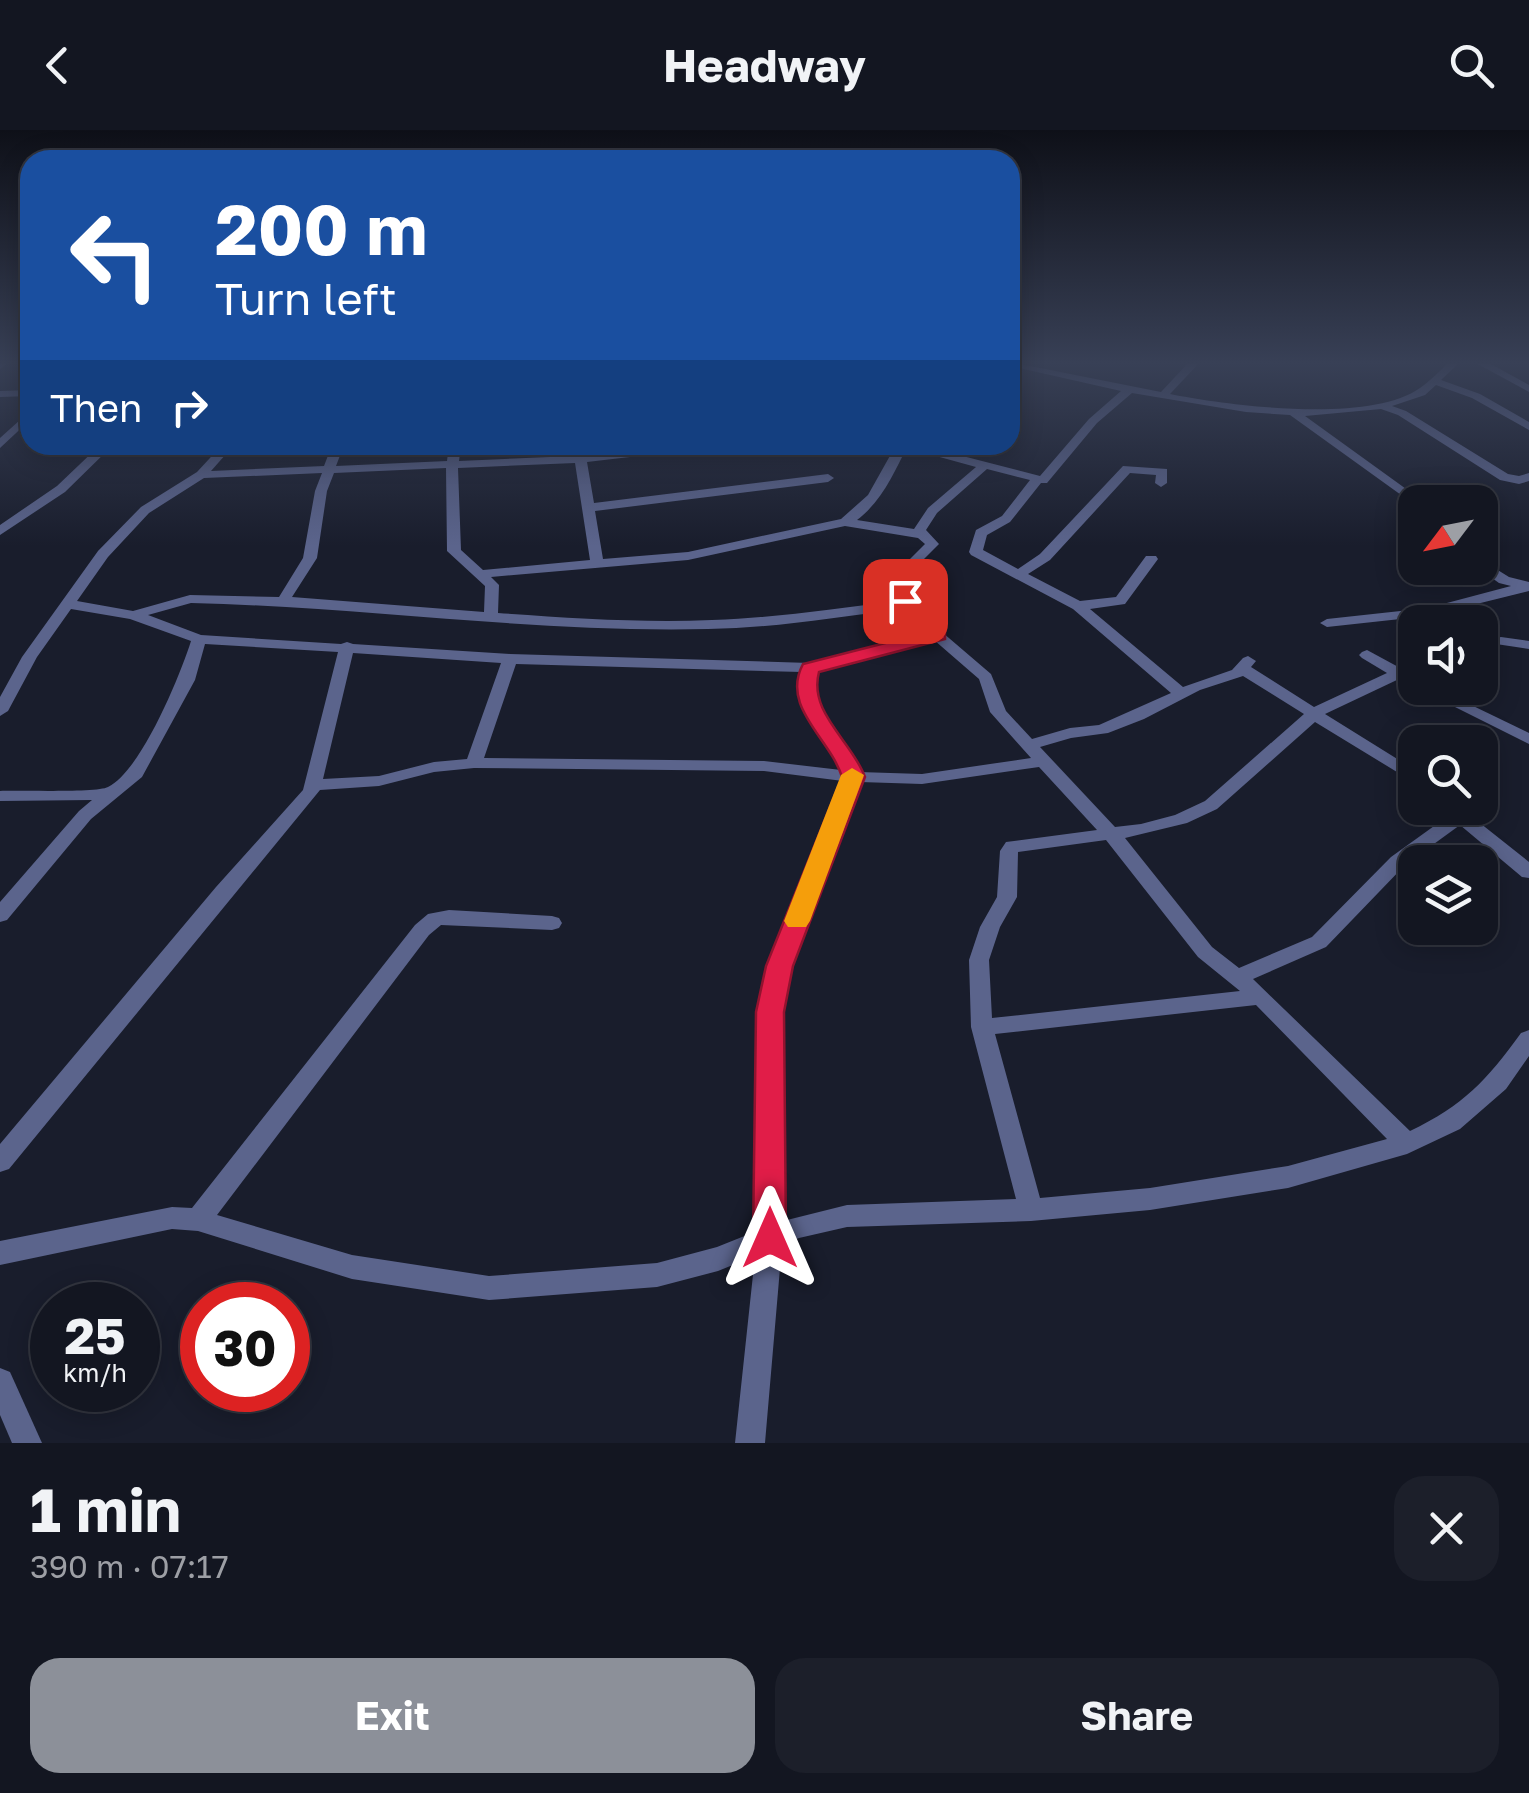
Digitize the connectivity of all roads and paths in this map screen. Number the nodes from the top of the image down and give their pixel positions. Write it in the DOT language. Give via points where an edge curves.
graph roads {
  1 [pos="1091,423"];
  2 [pos="1308,423"];
  3 [pos="1418,423"];
  4 [pos="97,455"];
  5 [pos="219,455"];
  6 [pos="335,455"];
  7 [pos="454,455"];
  8 [pos="552,455"];
  9 [pos="579,455"];
  10 [pos="898,455"];
  11 [pos="943,455"];
  12 [pos="452,466"];
  13 [pos="982,468"];
  14 [pos="331,471"];
  15 [pos="201,474"];
  16 [pos="1529,477"];
  17 [pos="828,478"];
  18 [pos="1037,480"];
  19 [pos="1161,483"];
  20 [pos="1398,489"];
  21 [pos="587,508"];
  22 [pos="846,522"];
  23 [pos="0,531"];
  24 [pos="920,534"];
  25 [pos="1150,559"];
  26 [pos="598,563"];
  27 [pos="1021,573"];
  28 [pos="481,574"];
  29 [pos="1498,576"];
  30 [pos="1528,587"];
  31 [pos="283,601"];
  32 [pos="67,604"];
  33 [pos="902,604"];
  34 [pos="1078,606"];
  35 [pos="133,615"];
  36 [pos="491,616"];
  37 [pos="1327,623"];
  38 [pos="938,635"];
  39 [pos="199,638"];
  40 [pos="1501,641"];
  41 [pos="1529,645"];
  42 [pos="347,646"];
  43 [pos="1367,654"];
  44 [pos="510,659"];
  45 [pos="810,668"];
  46 [pos="1397,674"];
  47 [pos="1182,693"];
  48 [pos="1460,705"];
  49 [pos="0,711"];
  50 [pos="1315,713"];
  51 [pos="1529,738"];
  52 [pos="1028,745"];
  53 [pos="1042,761"];
  54 [pos="474,763"];
  55 [pos="1398,767"];
  56 [pos="853,777"];
  57 [pos="315,785"];
  58 [pos="106,794"];
  59 [pos="0,796"];
  60 [pos="1440,825"];
  61 [pos="1471,825"];
  62 [pos="1109,832"];
  63 [pos="1529,872"];
  64 [pos="0,915"];
  65 [pos="552,923"];
  66 [pos="1235,978"];
  67 [pos="1262,997"];
  68 [pos="982,1027"];
  69 [pos="1529,1039"];
  70 [pos="1407,1144"];
  71 [pos="0,1162"];
  72 [pos="1031,1210"];
  73 [pos="198,1220"];
  74 [pos="770,1238"];
  75 [pos="0,1253"];
  76 [pos="0,1382"];
  77 [pos="27,1443"];
  78 [pos="750,1443"];
  1 -- 18 [label="street"];
  2 -- 20 [label="street"];
  3 -- 16 [label="street" via="1504,477"];
  4 -- 23 [label="street"];
  5 -- 15 [label="street"];
  6 -- 14 [label="street"];
  7 -- 12 [label="street"];
  8 -- 12 [label="street"];
  9 -- 21 [label="street"];
  10 -- 22 [label="street" via="890,474"];
  11 -- 13 [label="street"];
  12 -- 14 [label="street"];
  12 -- 28 [label="street" via="454,550"];
  13 -- 18 [label="street"];
  13 -- 24 [label="street" via="932,511"];
  14 -- 15 [label="street"];
  14 -- 31 [label="street" via="321,491 310,558"];
  15 -- 32 [label="street" via="136,518"];
  17 -- 21 [label="street"];
  18 -- 27 [label="street" via="974,549"];
  19 -- 27 [label="street" via="1164,472 1127,469 1046,557"];
  21 -- 26 [label="street"];
  22 -- 24 [label="street"];
  22 -- 26 [label="street" via="707,553"];
  24 -- 33 [label="street" via="932,544 914,562"];
  25 -- 34 [label="street" via="1120,601"];
  26 -- 28 [label="street"];
  27 -- 34 [label="street"];
  28 -- 36 [label="street" via="492,585"];
  29 -- 30 [label="street"];
  30 -- 37 [label="street" via="1428,612"];
  31 -- 35 [label="street" via="190,599"];
  31 -- 36 [label="street"];
  32 -- 35 [label="street"];
  32 -- 49 [label="street"];
  33 -- 36 [label="street" via="755,624"];
  33 -- 38 [label="street"];
  34 -- 47 [label="street"];
  35 -- 39 [label="street"];
  38 -- 45 [label="street"];
  38 -- 52 [label="street" via="986,677 994,706"];
  39 -- 42 [label="street"];
  39 -- 58 [label="street" via="186,680 144,762"];
  40 -- 41 [label="street"];
  42 -- 44 [label="street"];
  42 -- 57 [label="street"];
  43 -- 46 [label="street"];
  44 -- 45 [label="street"];
  44 -- 54 [label="street"];
  45 -- 56 [label="street" via="807,701"];
  46 -- 50 [label="street"];
  47 -- 50 [label="street" via="1245,665"];
  47 -- 52 [label="street" via="1102,730"];
  48 -- 51 [label="street"];
  50 -- 55 [label="street"];
  50 -- 62 [label="street" via="1211,805 1142,830"];
  52 -- 53 [label="street"];
  53 -- 56 [label="street" via="944,778"];
  53 -- 62 [label="street"];
  54 -- 56 [label="street" via="764,766"];
  54 -- 57 [label="street"];
  56 -- 74 [label="street" via="780,966 770,1012"];
  57 -- 71 [label="street"];
  58 -- 59 [label="street"];
  58 -- 64 [label="street"];
  60 -- 66 [label="street" via="1332,932"];
  61 -- 63 [label="street"];
  62 -- 66 [label="street" via="1205,952"];
  62 -- 68 [label="street" via="1022,843 1009,851 1007,897 979,960"];
  65 -- 73 [label="street" via="435,919"];
  66 -- 67 [label="street"];
  67 -- 68 [label="street"];
  67 -- 70 [label="street"];
  68 -- 72 [label="street"];
  69 -- 70 [label="street" via="1480,1102"];
  70 -- 72 [label="street" via="1288,1177"];
  72 -- 74 [label="street" via="847,1216"];
  73 -- 74 [label="street" via="352,1267 489,1288 657,1275"];
  73 -- 75 [label="street" via="146,1222"];
  74 -- 78 [label="street"];
  76 -- 77 [label="street"];
}
